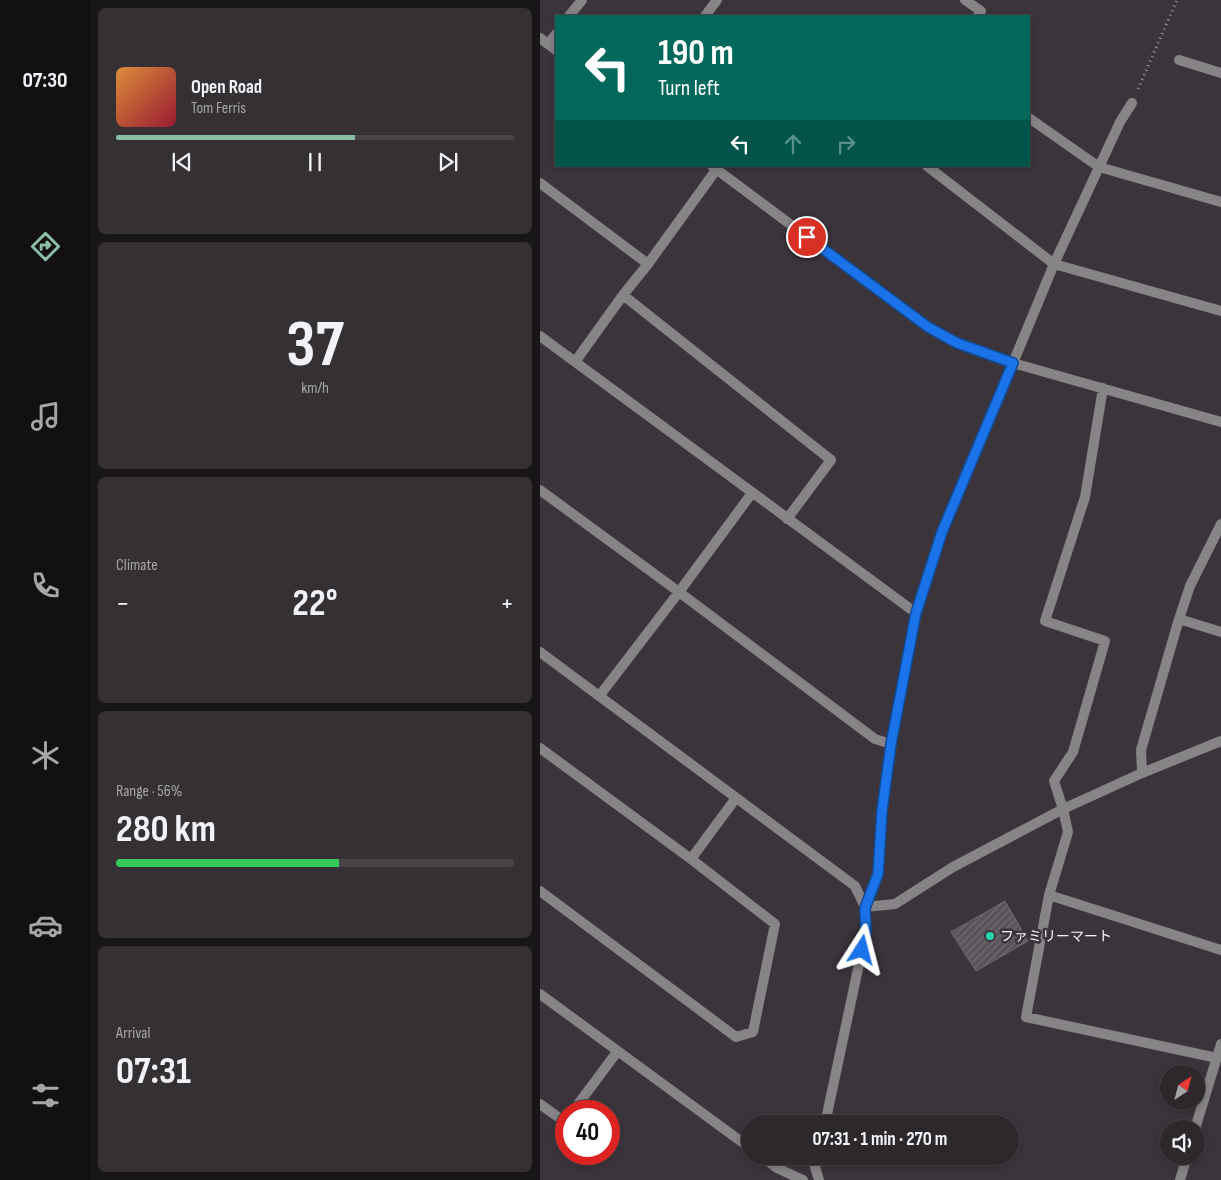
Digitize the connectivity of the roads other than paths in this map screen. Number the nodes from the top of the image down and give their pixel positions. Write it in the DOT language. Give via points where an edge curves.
graph roads {
  1 [pos="582,0"];
  2 [pos="717,0"];
  3 [pos="965,0"];
  4 [pos="571,15"];
  5 [pos="706,15"];
  6 [pos="979,15"];
  7 [pos="1179,60"];
  8 [pos="1221,73"];
  9 [pos="1132,103"];
  10 [pos="1030,119"];
  11 [pos="928,167"];
  12 [pos="1099,167"];
  13 [pos="714,168"];
  14 [pos="540,183"];
  15 [pos="1221,202"];
  16 [pos="648,264"];
  17 [pos="1054,264"];
  18 [pos="623,295"];
  19 [pos="1221,311"];
  20 [pos="540,336"];
  21 [pos="574,362"];
  22 [pos="1013,363"];
  23 [pos="1103,388"];
  24 [pos="1221,422"];
  25 [pos="540,490"];
  26 [pos="752,493"];
  27 [pos="787,519"];
  28 [pos="1221,524"];
  29 [pos="679,592"];
  30 [pos="916,613"];
  31 [pos="1179,619"];
  32 [pos="1221,632"];
  33 [pos="540,652"];
  34 [pos="600,695"];
  35 [pos="1221,740"];
  36 [pos="891,744"];
  37 [pos="540,748"];
  38 [pos="1142,773"];
  39 [pos="736,798"];
  40 [pos="1063,809"];
  41 [pos="691,859"];
  42 [pos="540,891"];
  43 [pos="1049,896"];
  44 [pos="865,908"];
  45 [pos="1221,950"];
  46 [pos="540,994"];
  47 [pos="1221,1044"];
  48 [pos="617,1052"];
  49 [pos="1216,1058"];
  50 [pos="581,1100"];
  51 [pos="540,1104"];
  52 [pos="555,1115"];
  53 [pos="826,1115"];
  54 [pos="1198,1120"];
  55 [pos="741,1142"];
  56 [pos="773,1165"];
  57 [pos="816,1165"];
  58 [pos="1184,1165"];
  59 [pos="803,1180"];
  60 [pos="819,1180"];
  61 [pos="1180,1180"];
  1 -- 4 [label="street"];
  2 -- 5 [label="street"];
  3 -- 6 [label="street" via="981,12"];
  7 -- 8 [label="street"];
  9 -- 12 [label="street"];
  10 -- 12 [label="street"];
  11 -- 17 [label="street"];
  12 -- 15 [label="street"];
  12 -- 17 [label="street"];
  13 -- 16 [label="street"];
  13 -- 22 [label="street" via="928,327 957,343"];
  14 -- 16 [label="street"];
  16 -- 18 [label="street"];
  17 -- 19 [label="street"];
  17 -- 22 [label="street"];
  18 -- 21 [label="street"];
  18 -- 27 [label="street" via="831,460"];
  20 -- 21 [label="street"];
  21 -- 26 [label="street"];
  22 -- 23 [label="street"];
  22 -- 30 [label="street" via="942,532"];
  23 -- 24 [label="street"];
  23 -- 40 [label="street" via="1085,497 1045,621 1105,641 1074,752 1054,781"];
  25 -- 29 [label="street"];
  26 -- 27 [label="street"];
  26 -- 29 [label="street"];
  27 -- 30 [label="street"];
  28 -- 31 [label="street" via="1190,586"];
  29 -- 34 [label="street"];
  29 -- 36 [label="street" via="875,739"];
  30 -- 36 [label="street"];
  31 -- 32 [label="street"];
  31 -- 38 [label="street" via="1141,750"];
  33 -- 34 [label="street"];
  34 -- 39 [label="street"];
  35 -- 38 [label="street"];
  36 -- 44 [label="street" via="878,874"];
  37 -- 41 [label="street"];
  38 -- 40 [label="street"];
  39 -- 41 [label="street"];
  39 -- 44 [label="street" via="856,886"];
  40 -- 43 [label="street" via="1068,832"];
  40 -- 44 [label="street" via="953,867 896,904"];
  41 -- 42 [label="street" via="775,924 753,1032 736,1036"];
  43 -- 45 [label="street"];
  43 -- 49 [label="street" via="1026,1017"];
  44 -- 53 [label="street" via="866,931"];
  46 -- 48 [label="street"];
  47 -- 49 [label="street"];
  48 -- 50 [label="street"];
  48 -- 55 [label="street"];
  49 -- 54 [label="street"];
  51 -- 52 [label="street"];
  56 -- 59 [label="street"];
  57 -- 60 [label="street"];
  58 -- 61 [label="street"];
}
